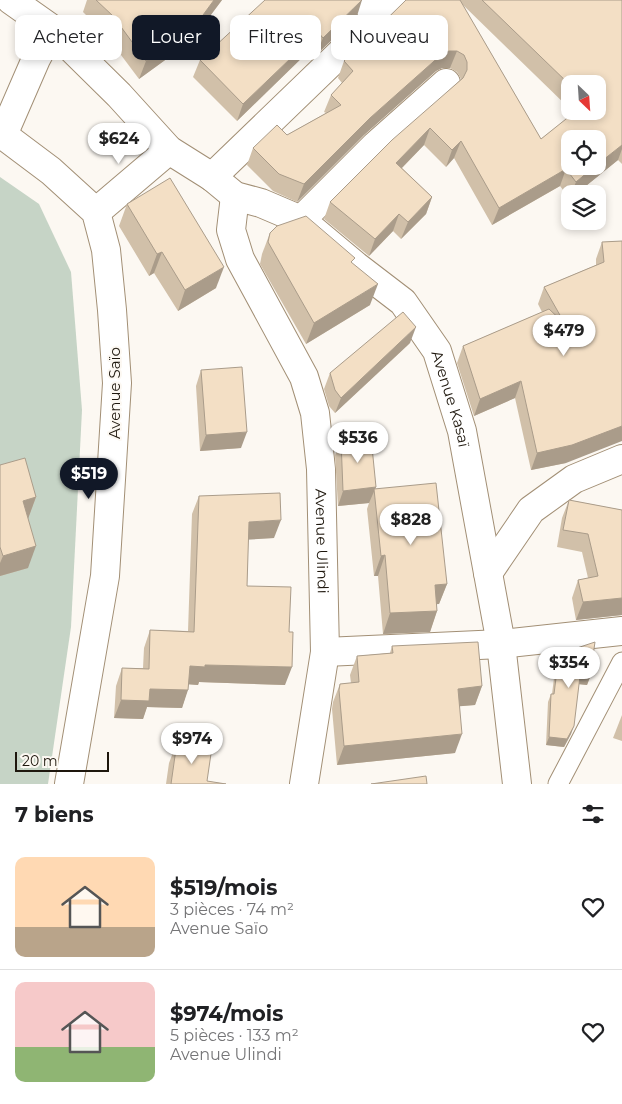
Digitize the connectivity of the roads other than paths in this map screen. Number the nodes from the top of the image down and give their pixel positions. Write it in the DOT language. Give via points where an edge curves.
graph roads {
  1 [pos="11,0"];
  2 [pos="380,5"];
  3 [pos="32,15"];
  4 [pos="36,60"];
  5 [pos="84,60"];
  6 [pos="446,83"];
  7 [pos="2,134"];
  8 [pos="169,150"];
  9 [pos="212,177"];
  10 [pos="234,196"];
  11 [pos="96,212"];
  12 [pos="301,220"];
  13 [pos="622,459"];
  14 [pos="488,573"];
  15 [pos="622,631"];
  16 [pos="501,644"];
  17 [pos="325,652"];
  18 [pos="622,662"];
  19 [pos="69,784"];
  20 [pos="304,784"];
  21 [pos="517,784"];
  22 [pos="558,784"];
  1 -- 3 [label="street, Avenue Kasaï"];
  2 -- 9 [label="street"];
  4 -- 7 [label="street"];
  5 -- 8 [label="street, Avenue Kasaï"];
  6 -- 12 [label="street" via="375,146"];
  7 -- 11 [label="street"];
  8 -- 9 [label="street, Avenue Kasaï"];
  8 -- 11 [label="street"];
  9 -- 10 [label="street, Avenue Kasaï"];
  10 -- 12 [label="street, Avenue Kasaï" via="261,203"];
  10 -- 17 [label="street, Avenue Ulindi" via="231,230 240,259 304,376 314,413 321,469"];
  11 -- 19 [label="street, Avenue Saïo" via="106,250 117,384 105,576"];
  12 -- 14 [label="street, Avenue Kasaï" via="403,302 437,350 462,431"];
  13 -- 14 [label="street" via="574,479 531,510"];
  14 -- 16 [label="street, Avenue Kasaï"];
  15 -- 16 [label="street"];
  16 -- 17 [label="street"];
  16 -- 21 [label="street, Avenue Kasaï"];
  17 -- 20 [label="street, Avenue Ulindi"];
  18 -- 22 [label="lane"];
}
